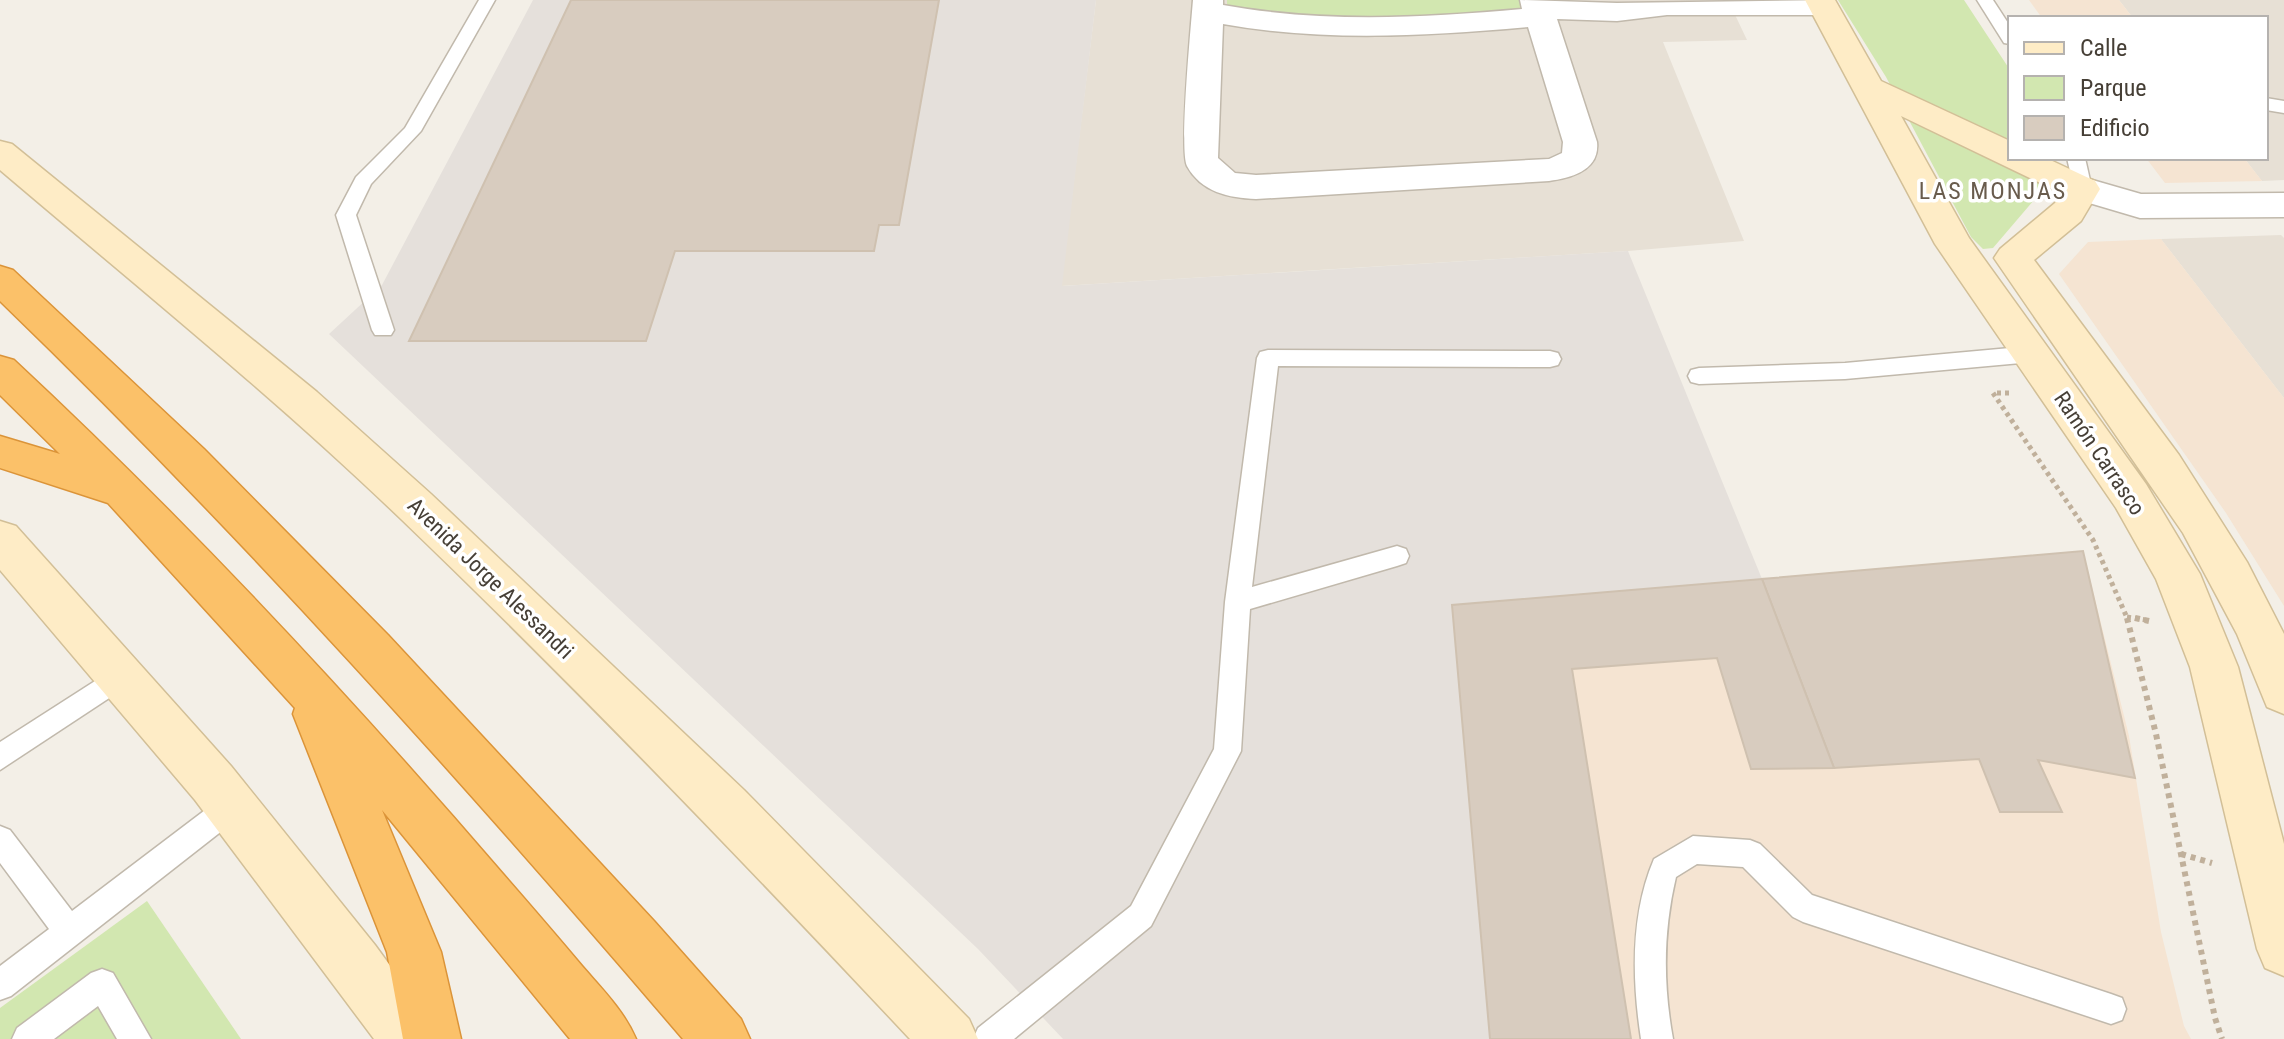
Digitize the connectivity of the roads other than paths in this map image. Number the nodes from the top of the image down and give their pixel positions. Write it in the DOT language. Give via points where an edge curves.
graph roads {
  1 [pos="487,0"];
  2 [pos="1985,0"];
  3 [pos="1208,6"];
  4 [pos="1537,9"];
  5 [pos="1826,12"];
  6 [pos="2008,36"];
  7 [pos="1865,86"];
  8 [pos="0,152"];
  9 [pos="2008,154"];
  10 [pos="2025,160"];
  11 [pos="2079,173"];
  12 [pos="2281,208"];
  13 [pos="1954,244"];
  14 [pos="2013,258"];
  15 [pos="0,279"];
  16 [pos="383,330"];
  17 [pos="1550,359"];
  18 [pos="0,371"];
  19 [pos="2023,374"];
  20 [pos="1699,376"];
  21 [pos="0,452"];
  22 [pos="123,490"];
  23 [pos="0,539"];
  24 [pos="1397,556"];
  25 [pos="1238,602"];
  26 [pos="120,677"];
  27 [pos="304,682"];
  28 [pos="2284,692"];
  29 [pos="0,757"];
  30 [pos="231,807"];
  31 [pos="0,840"];
  32 [pos="69,932"];
  33 [pos="2284,949"];
  34 [pos="0,985"];
  35 [pos="2111,1009"];
  36 [pos="28,1039"];
  37 [pos="135,1039"];
  38 [pos="409,1039"];
  39 [pos="432,1039"];
  40 [pos="607,1039"];
  41 [pos="721,1039"];
  42 [pos="949,1039"];
  43 [pos="989,1039"];
  44 [pos="1657,1039"];
  1 -- 16 [label="lane" via="412,131 363,181 346,215"];
  2 -- 6 [label="lane"];
  3 -- 4 [label="street" via="1272,23 1342,28 1427,27"];
  3 -- 4 [label="street" via="1201,158 1220,180 1256,187 1549,170 1575,161 1581,149"];
  4 -- 5 [label="street" via="1617,12 1698,30"];
  5 -- 7 [label="main road, Ramón Carrasco"];
  7 -- 9 [label="main road"];
  7 -- 13 [label="main road, Ramón Carrasco"];
  8 -- 42 [label="main road, Avenida Jorge Alessandri" via="302,403 428,516 726,807"];
  10 -- 11 [label="main road"];
  11 -- 12 [label="street" via="2140,206"];
  11 -- 14 [label="main road" via="2068,212"];
  13 -- 14 [label="main road" via="1980,256"];
  13 -- 19 [label="main road, Ramón Carrasco"];
  14 -- 28 [label="main road, Ramón Carrasco" via="2207,531 2254,615"];
  15 -- 41 [label="highway" via="199,470 385,662 544,834"];
  17 -- 25 [label="lane" via="1268,358"];
  18 -- 22 [label="highway"];
  19 -- 20 [label="lane" via="1845,371"];
  19 -- 33 [label="main road, Ramón Carrasco" via="2155,534 2195,615 2229,720"];
  21 -- 22 [label="highway"];
  22 -- 27 [label="highway"];
  23 -- 26 [label="main road"];
  24 -- 25 [label="lane"];
  25 -- 43 [label="lane" via="1227,751 1141,916"];
  26 -- 29 [label="lane"];
  26 -- 30 [label="main road"];
  27 -- 39 [label="highway" via="414,952"];
  27 -- 40 [label="highway"];
  30 -- 32 [label="lane"];
  30 -- 38 [label="main road"];
  31 -- 32 [label="lane"];
  32 -- 34 [label="lane"];
  35 -- 44 [label="lane" via="1803,907 1750,854 1693,850 1664,869 1654,905 1647,953"];
  36 -- 37 [label="lane" via="102,984"];
}
